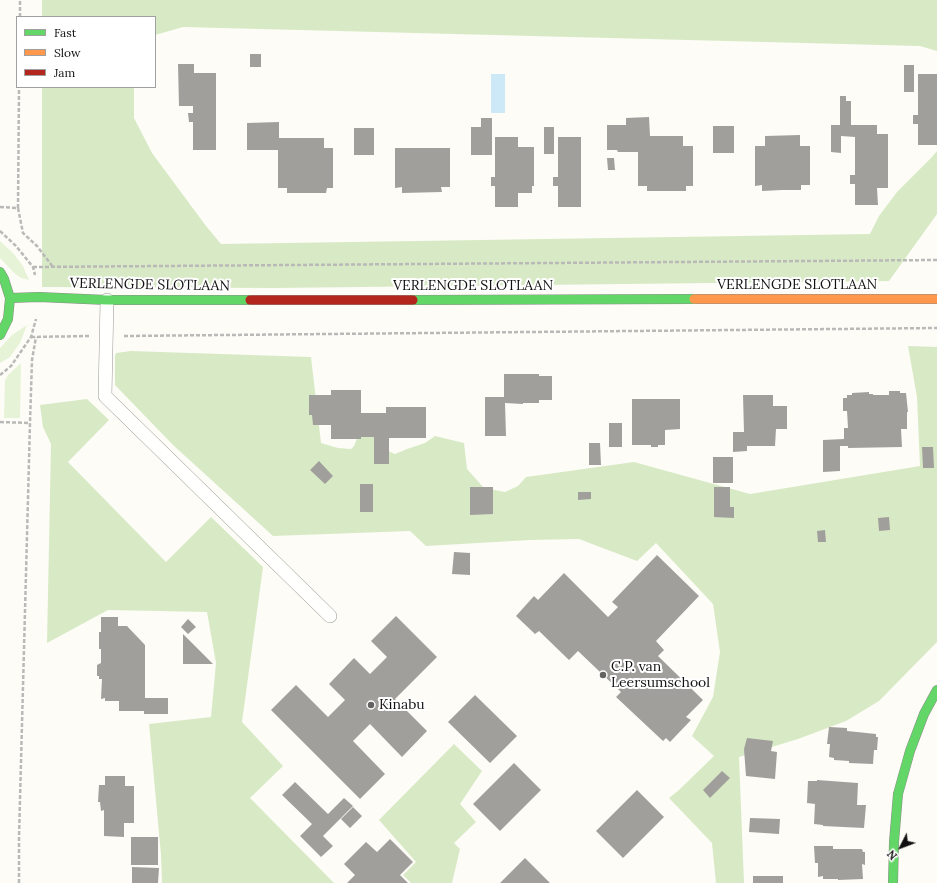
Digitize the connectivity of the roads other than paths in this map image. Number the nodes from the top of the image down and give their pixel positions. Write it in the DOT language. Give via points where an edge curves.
graph roads {
  1 [pos="0,272"];
  2 [pos="10,298"];
  3 [pos="937,299"];
  4 [pos="107,300"];
  5 [pos="0,335"];
  6 [pos="330,616"];
  7 [pos="937,690"];
  8 [pos="893,883"];
  1 -- 2 [label="street"];
  2 -- 4 [label="street, VERLENGDE SLOTLAAN"];
  2 -- 5 [label="street" via="8,319"];
  3 -- 4 [label="street, VERLENGDE SLOTLAAN"];
  4 -- 6 [label="lane" via="105,396"];
  7 -- 8 [label="street" via="924,714 910,750 898,794"];
}
